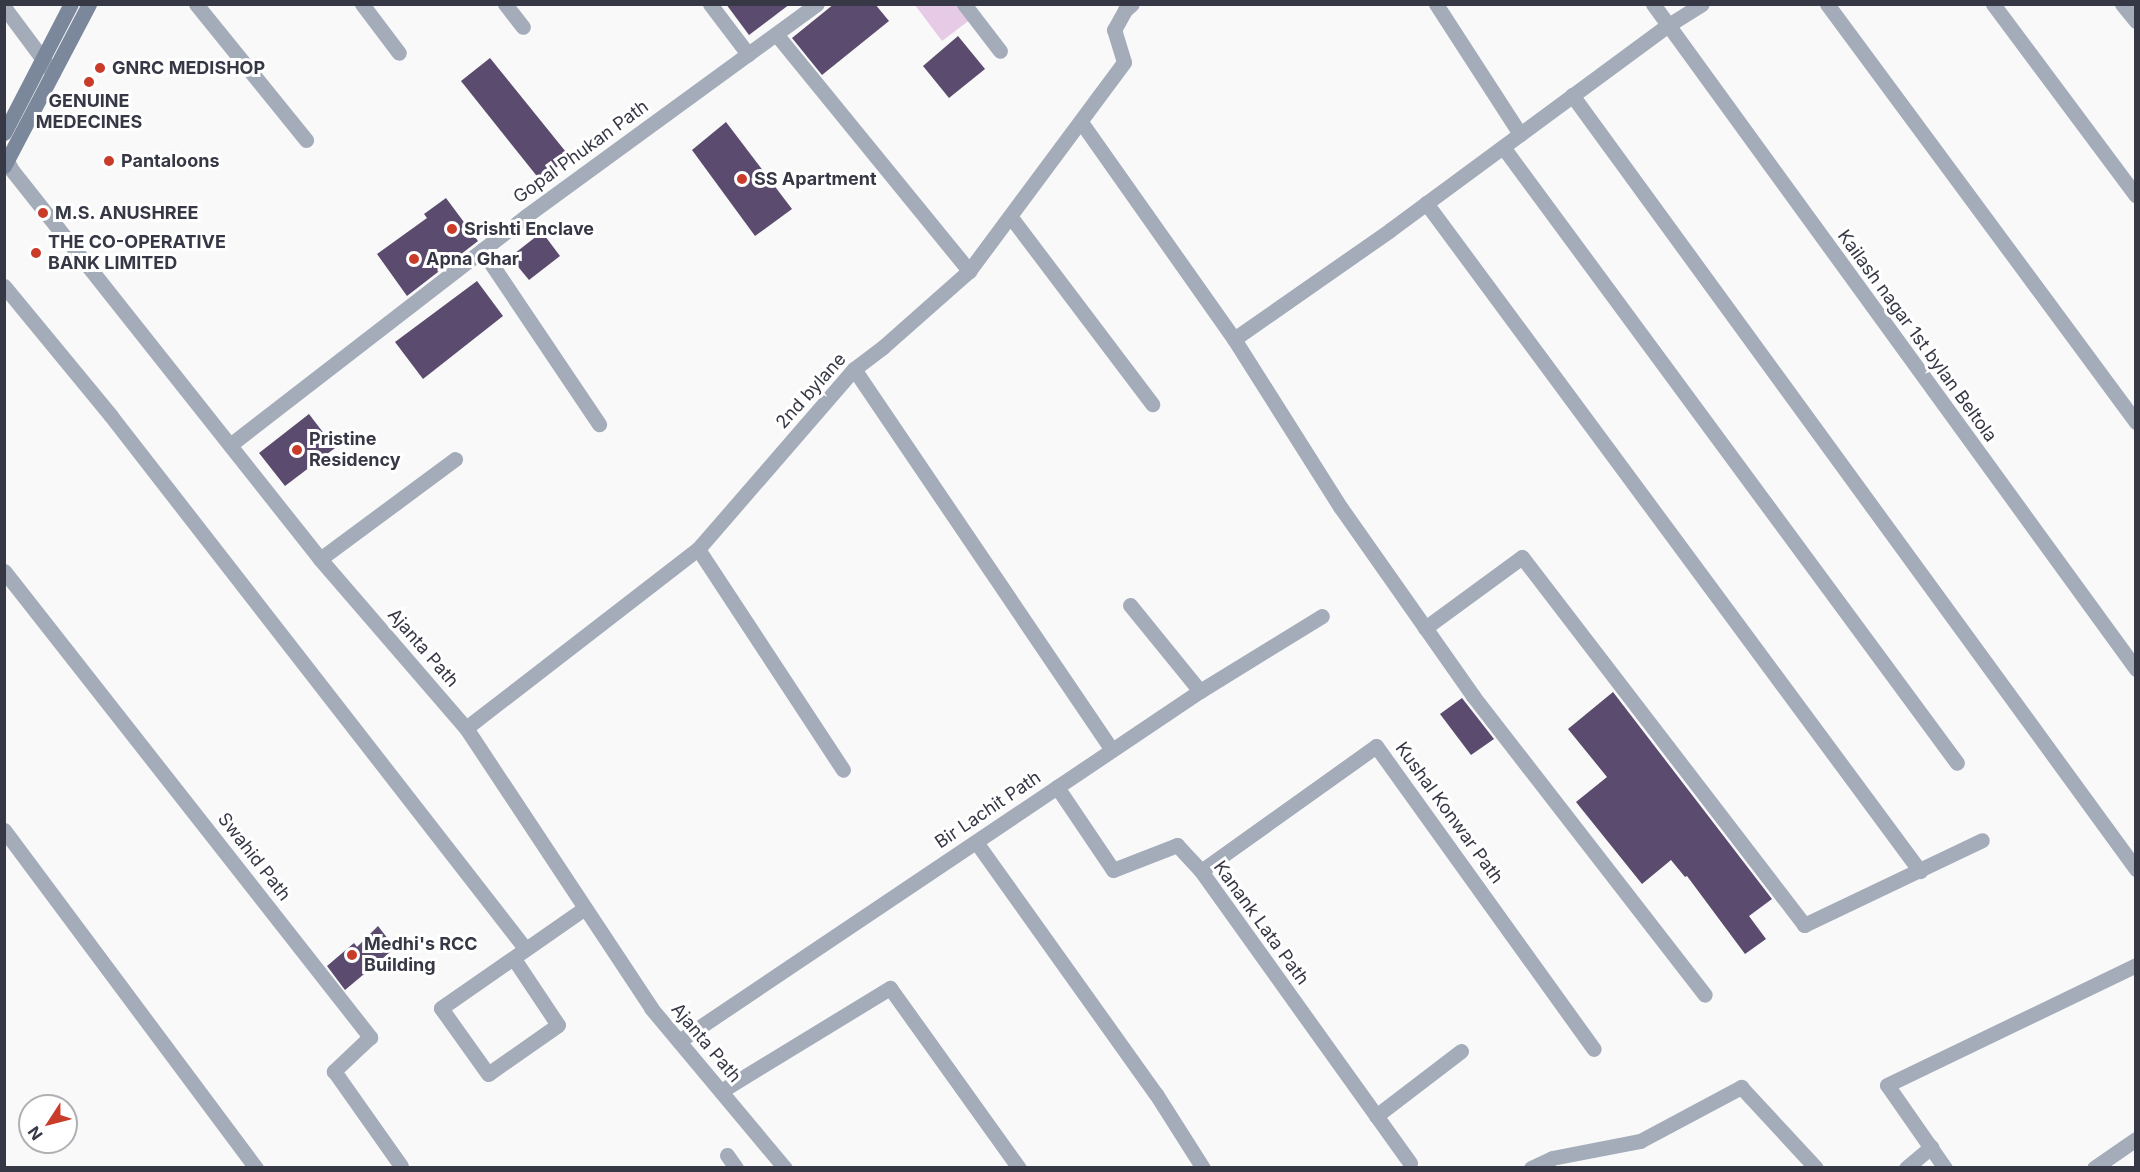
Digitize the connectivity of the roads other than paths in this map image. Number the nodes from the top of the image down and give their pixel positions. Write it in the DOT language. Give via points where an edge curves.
graph roads {
  1 [pos="71,4"];
  2 [pos="89,4"];
  3 [pos="196,4"];
  4 [pos="362,4"];
  5 [pos="505,4"];
  6 [pos="710,4"];
  7 [pos="817,4"];
  8 [pos="964,4"];
  9 [pos="1132,4"];
  10 [pos="1436,4"];
  11 [pos="1653,4"];
  12 [pos="1701,4"];
  13 [pos="1827,4"];
  14 [pos="1993,4"];
  15 [pos="2122,4"];
  16 [pos="4,7"];
  17 [pos="2136,21"];
  18 [pos="1667,26"];
  19 [pos="523,27"];
  20 [pos="776,34"];
  21 [pos="1000,51"];
  22 [pos="399,53"];
  23 [pos="748,54"];
  24 [pos="43,59"];
  25 [pos="53,73"];
  26 [pos="1572,95"];
  27 [pos="1082,122"];
  28 [pos="4,133"];
  29 [pos="1520,134"];
  30 [pos="306,140"];
  31 [pos="1503,147"];
  32 [pos="7,162"];
  33 [pos="2136,196"];
  34 [pos="1426,203"];
  35 [pos="1010,216"];
  36 [pos="482,250"];
  37 [pos="969,271"];
  38 [pos="4,286"];
  39 [pos="1234,339"];
  40 [pos="854,369"];
  41 [pos="1152,404"];
  42 [pos="2136,422"];
  43 [pos="599,424"];
  44 [pos="230,445"];
  45 [pos="455,459"];
  46 [pos="698,549"];
  47 [pos="321,559"];
  48 [pos="4,571"];
  49 [pos="1130,605"];
  50 [pos="1322,616"];
  51 [pos="1425,628"];
  52 [pos="2134,662"];
  53 [pos="1200,691"];
  54 [pos="466,728"];
  55 [pos="1112,750"];
  56 [pos="1957,763"];
  57 [pos="843,770"];
  58 [pos="1057,787"];
  59 [pos="4,830"];
  60 [pos="1982,840"];
  61 [pos="976,842"];
  62 [pos="2136,869"];
  63 [pos="1201,871"];
  64 [pos="1920,871"];
  65 [pos="585,909"];
  66 [pos="521,943"];
  67 [pos="514,959"];
  68 [pos="2136,965"];
  69 [pos="1705,995"];
  70 [pos="679,1041"];
  71 [pos="1594,1049"];
  72 [pos="1461,1051"];
  73 [pos="721,1091"];
  74 [pos="1376,1116"];
  75 [pos="2136,1139"];
  76 [pos="1931,1147"];
  77 [pos="1410,1163"];
  78 [pos="402,1166"];
  79 [pos="256,1167"];
  80 [pos="785,1167"];
  81 [pos="1019,1167"];
  82 [pos="1203,1167"];
  83 [pos="1531,1167"];
  84 [pos="1816,1167"];
  85 [pos="1906,1167"];
  86 [pos="1945,1167"];
  87 [pos="2094,1167"];
  1 -- 24 [label="main road"];
  2 -- 25 [label="main road"];
  3 -- 30 [label="street"];
  4 -- 22 [label="street"];
  5 -- 19 [label="street"];
  6 -- 23 [label="street"];
  7 -- 20 [label="street, Gopal Phukan Path"];
  8 -- 21 [label="street"];
  9 -- 27 [label="street, 2nd bylane" via="1114,30 1124,62"];
  10 -- 29 [label="street"];
  11 -- 18 [label="street, Kailash nagar 1st bylan Beltola"];
  12 -- 18 [label="street"];
  13 -- 42 [label="street"];
  14 -- 33 [label="street"];
  15 -- 17 [label="street"];
  16 -- 24 [label="street"];
  18 -- 26 [label="street"];
  18 -- 52 [label="street, Kailash nagar 1st bylan Beltola"];
  20 -- 23 [label="street, Gopal Phukan Path"];
  20 -- 37 [label="street"];
  23 -- 36 [label="street, Gopal Phukan Path"];
  24 -- 25 [label="street"];
  24 -- 28 [label="main road"];
  25 -- 32 [label="main road"];
  26 -- 29 [label="street"];
  26 -- 62 [label="street"];
  27 -- 35 [label="street, 2nd bylane"];
  27 -- 39 [label="street"];
  29 -- 31 [label="street"];
  31 -- 34 [label="street"];
  31 -- 56 [label="street"];
  32 -- 44 [label="street, Ajanta Path"];
  34 -- 39 [label="street"];
  34 -- 64 [label="street"];
  35 -- 37 [label="street, 2nd bylane"];
  35 -- 41 [label="street"];
  36 -- 43 [label="street"];
  36 -- 44 [label="street, Gopal Phukan Path"];
  37 -- 40 [label="street, 2nd bylane"];
  38 -- 66 [label="street" via="111,416"];
  39 -- 51 [label="street" via="1341,508"];
  40 -- 46 [label="street, 2nd bylane"];
  40 -- 55 [label="street"];
  44 -- 47 [label="street, Ajanta Path"];
  45 -- 47 [label="street"];
  46 -- 54 [label="street, 2nd bylane"];
  46 -- 57 [label="street"];
  47 -- 54 [label="street, Ajanta Path"];
  48 -- 78 [label="street, Swahid Path" via="370,1037 334,1071"];
  49 -- 53 [label="street"];
  50 -- 53 [label="street, Bir Lachit Path"];
  51 -- 64 [label="street" via="1522,557 1804,925"];
  51 -- 69 [label="street" via="1473,696"];
  53 -- 55 [label="street, Bir Lachit Path"];
  54 -- 65 [label="street, Ajanta Path"];
  55 -- 58 [label="street, Bir Lachit Path"];
  58 -- 61 [label="street, Bir Lachit Path"];
  58 -- 63 [label="street, Kanank Lata Path" via="1113,870 1177,845"];
  59 -- 79 [label="street"];
  60 -- 64 [label="street"];
  61 -- 70 [label="street, Bir Lachit Path"];
  61 -- 82 [label="street" via="1156,1094"];
  63 -- 71 [label="street, Kushal Konwar Path" via="1376,746"];
  63 -- 74 [label="street, Kanank Lata Path"];
  65 -- 67 [label="street"];
  65 -- 70 [label="street, Ajanta Path" via="651,1008"];
  67 -- 67 [label="street" via="441,1008 488,1074 558,1024"];
  68 -- 76 [label="street" via="1887,1085"];
  70 -- 73 [label="street, Ajanta Path"];
  72 -- 74 [label="street"];
  73 -- 80 [label="street, Ajanta Path"];
  73 -- 81 [label="street" via="890,988"];
  74 -- 77 [label="street, Kanank Lata Path"];
  75 -- 87 [label="street"];
  76 -- 85 [label="street"];
  76 -- 86 [label="street"];
  83 -- 84 [label="street" via="1552,1158 1640,1141 1741,1087"];
}
